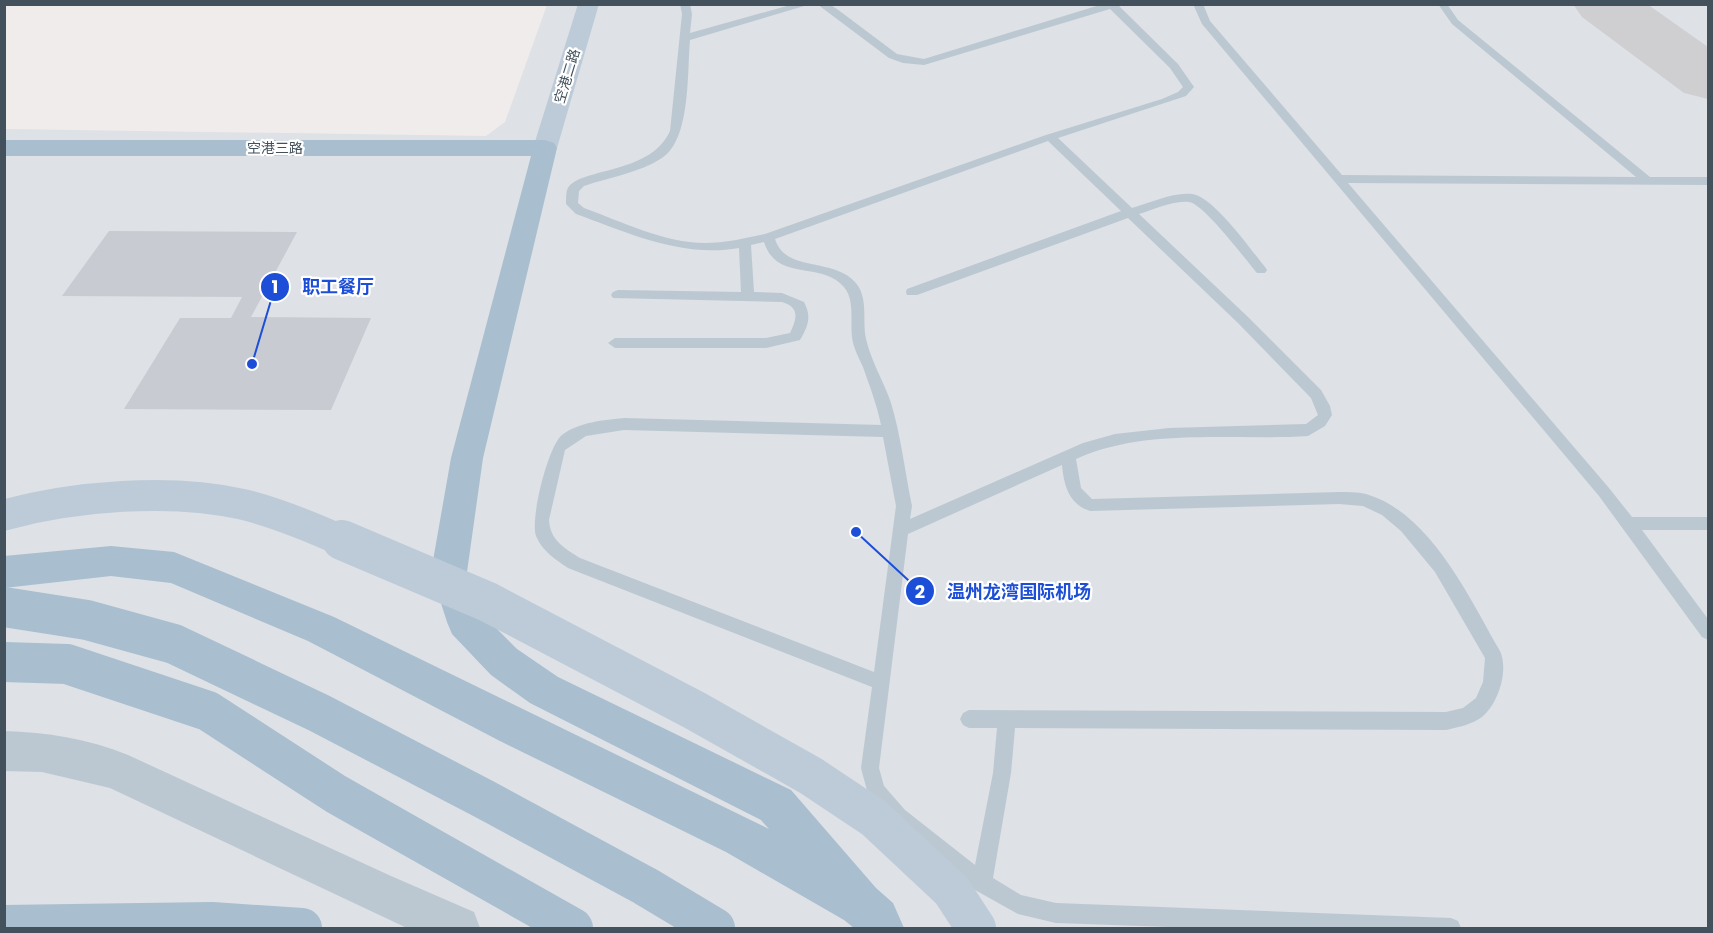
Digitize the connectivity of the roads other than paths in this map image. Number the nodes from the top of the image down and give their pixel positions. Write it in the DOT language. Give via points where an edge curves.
graph roads {
  1 [pos="589,4"];
  2 [pos="685,4"];
  3 [pos="807,4"];
  4 [pos="821,4"];
  5 [pos="1198,4"];
  6 [pos="1442,4"];
  7 [pos="685,38"];
  8 [pos="1050,137"];
  9 [pos="4,148"];
  10 [pos="543,157"];
  11 [pos="4,165"];
  12 [pos="1339,179"];
  13 [pos="1648,181"];
  14 [pos="1708,181"];
  15 [pos="1129,213"];
  16 [pos="768,237"];
  17 [pos="745,242"];
  18 [pos="1261,270"];
  19 [pos="912,292"];
  20 [pos="618,295"];
  21 [pos="748,297"];
  22 [pos="615,343"];
  23 [pos="889,431"];
  24 [pos="1068,456"];
  25 [pos="4,514"];
  26 [pos="1708,523"];
  27 [pos="1628,524"];
  28 [pos="901,530"];
  29 [pos="4,572"];
  30 [pos="4,607"];
  31 [pos="1708,632"];
  32 [pos="4,662"];
  33 [pos="882,683"];
  34 [pos="969,718"];
  35 [pos="1007,719"];
  36 [pos="4,752"];
  37 [pos="982,883"];
  38 [pos="877,920"];
  39 [pos="4,925"];
  40 [pos="302,928"];
  41 [pos="458,928"];
  42 [pos="573,928"];
  43 [pos="716,928"];
  44 [pos="976,928"];
  45 [pos="1451,928"];
  1 -- 10 [label="main road, 空港二路"];
  2 -- 7 [label="lane"];
  3 -- 7 [label="lane"];
  4 -- 8 [label="lane" via="892,56 924,62 1112,4 1174,66 1189,87 1166,101"];
  5 -- 12 [label="lane" via="1205,22"];
  6 -- 13 [label="lane" via="1455,22"];
  7 -- 17 [label="lane" via="676,131 669,144 645,161 580,183 573,190 572,204 580,212 670,241 702,248"];
  8 -- 15 [label="lane"];
  8 -- 16 [label="lane"];
  9 -- 10 [label="main road, 空港三路"];
  10 -- 11 [label="main road, 空港三路"];
  10 -- 38 [label="main road" via="467,458 449,572 465,622 504,662 544,690 776,805"];
  12 -- 13 [label="lane"];
  12 -- 27 [label="lane"];
  13 -- 14 [label="lane"];
  15 -- 18 [label="lane" via="1172,200 1200,201"];
  15 -- 19 [label="lane"];
  15 -- 24 [label="lane" via="1243,320 1325,407 1325,416 1308,430 1146,434 1117,438"];
  16 -- 17 [label="lane"];
  16 -- 23 [label="lane" via="773,252 787,264 822,269 851,286 857,302 859,339 884,404"];
  17 -- 21 [label="lane"];
  20 -- 21 [label="lane"];
  21 -- 22 [label="lane" via="790,298 798,303 802,326 795,337 766,343"];
  23 -- 28 [label="lane" via="904,506"];
  23 -- 33 [label="lane" via="598,426 574,435 560,447 540,524 544,539 574,563"];
  24 -- 28 [label="lane"];
  24 -- 35 [label="lane" via="1073,490 1090,505 1339,498 1366,501 1386,510 1425,543 1494,657 1495,675 1485,701 1469,715 1446,721"];
  25 -- 44 [label="main road, bridge" via="112,497 185,497 242,504 325,533 477,598 694,710 811,776 874,818 952,891"];
  26 -- 27 [label="lane"];
  27 -- 31 [label="lane"];
  28 -- 33 [label="lane"];
  29 -- 38 [label="main road" via="111,561 174,568 321,629 741,837"];
  30 -- 43 [label="main road, bridge" via="87,620 174,644 484,798"];
  32 -- 42 [label="main road, bridge" via="67,664 208,711 336,794"];
  33 -- 37 [label="lane" via="870,768 876,791 898,817"];
  34 -- 35 [label="lane"];
  35 -- 37 [label="lane" via="1002,773"];
  36 -- 41 [label="street" via="42,752 114,769"];
  37 -- 45 [label="lane" via="1018,904 1056,913"];
  39 -- 40 [label="main road, bridge" via="212,922"];
}
